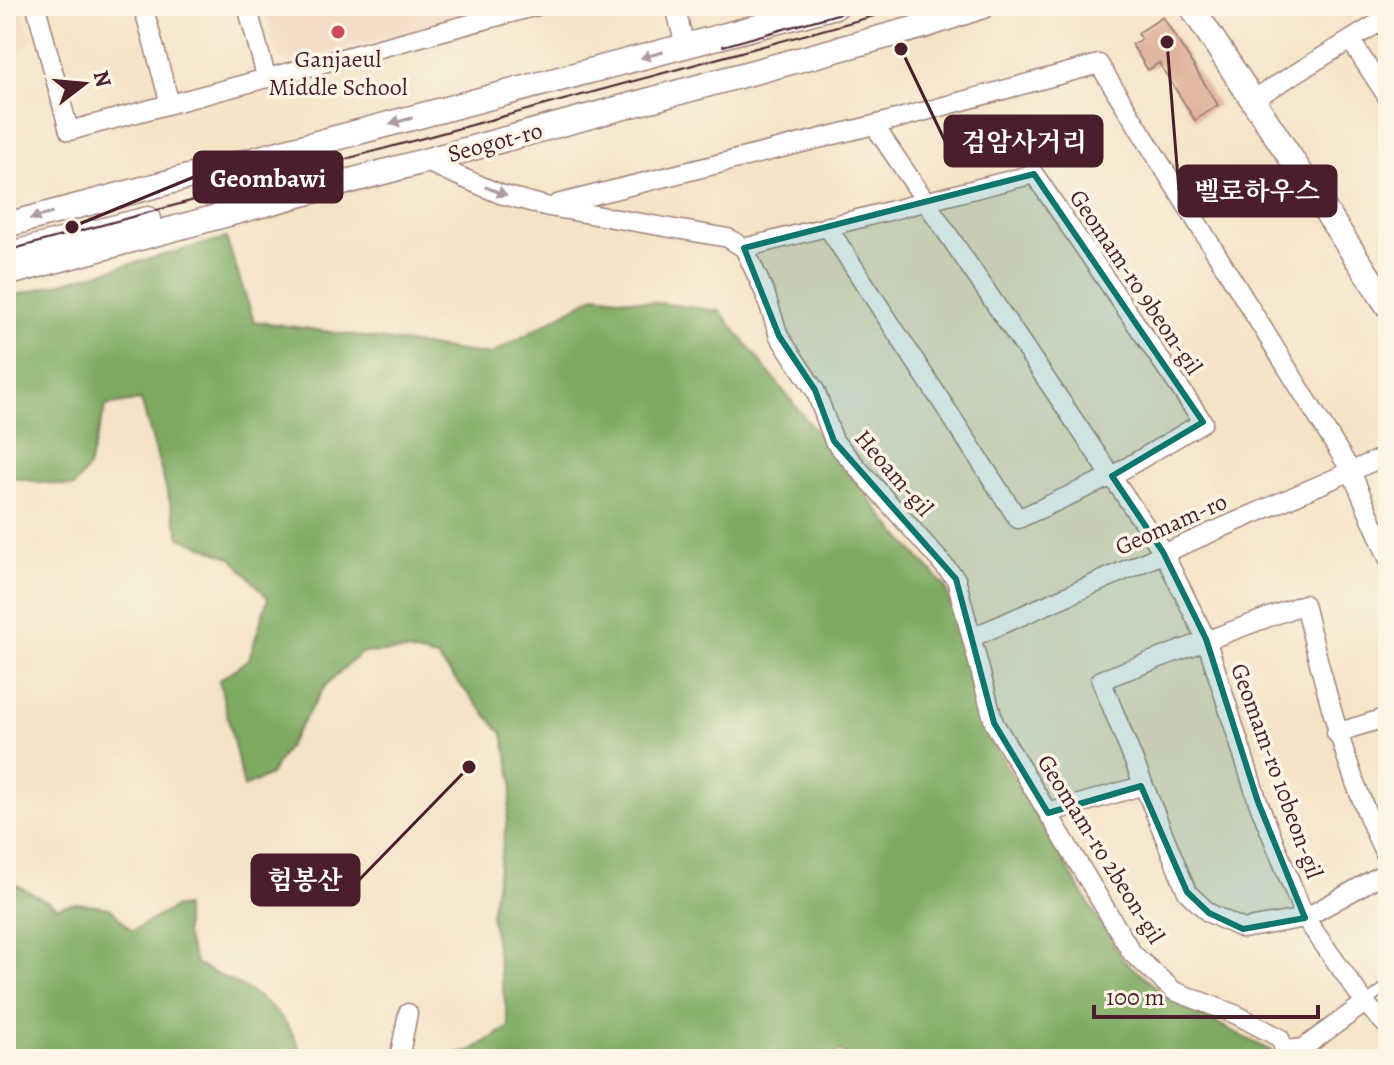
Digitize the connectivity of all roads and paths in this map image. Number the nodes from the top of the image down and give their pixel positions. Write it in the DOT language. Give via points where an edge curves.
graph roads {
  1 [pos="36,6"];
  2 [pos="143,6"];
  3 [pos="247,6"];
  4 [pos="537,6"];
  5 [pos="675,6"];
  6 [pos="836,6"];
  7 [pos="946,6"];
  8 [pos="983,6"];
  9 [pos="1191,6"];
  10 [pos="1388,17"];
  11 [pos="1351,41"];
  12 [pos="685,46"];
  13 [pos="266,76"];
  14 [pos="1388,98"];
  15 [pos="1252,100"];
  16 [pos="170,104"];
  17 [pos="874,125"];
  18 [pos="424,161"];
  19 [pos="924,200"];
  20 [pos="549,207"];
  21 [pos="6,225"];
  22 [pos="827,226"];
  23 [pos="744,248"];
  24 [pos="6,255"];
  25 [pos="6,274"];
  26 [pos="1388,306"];
  27 [pos="1388,455"];
  28 [pos="1351,471"];
  29 [pos="1112,476"];
  30 [pos="1163,552"];
  31 [pos="1388,558"];
  32 [pos="973,637"];
  33 [pos="1206,639"];
  34 [pos="1388,717"];
  35 [pos="1336,733"];
  36 [pos="1141,786"];
  37 [pos="1048,813"];
  38 [pos="1388,861"];
  39 [pos="1388,871"];
  40 [pos="1305,918"];
  41 [pos="1388,985"];
  42 [pos="1365,1003"];
  43 [pos="408,1013"];
  44 [pos="1388,1027"];
  45 [pos="1287,1055"];
  46 [pos="399,1059"];
  1 -- 16 [label="street" via="69,131"];
  2 -- 16 [label="street"];
  3 -- 13 [label="street"];
  4 -- 13 [label="street"];
  5 -- 12 [label="street"];
  6 -- 12 [label="main road, Seogot-ro"];
  7 -- 24 [label="main road, Seogot-ro"];
  8 -- 18 [label="main road, Seogot-ro"];
  9 -- 15 [label="main road"];
  10 -- 11 [label="street"];
  11 -- 14 [label="street"];
  11 -- 15 [label="street"];
  12 -- 21 [label="main road, Seogot-ro, one-way"];
  13 -- 16 [label="street"];
  15 -- 26 [label="main road"];
  17 -- 19 [label="street"];
  17 -- 20 [label="street"];
  17 -- 28 [label="street" via="1099,64"];
  18 -- 20 [label="street, one-way" via="500,194"];
  18 -- 25 [label="main road, Seogot-ro"];
  19 -- 22 [label="street"];
  19 -- 29 [label="street"];
  19 -- 29 [label="street, Geomam-ro 9beon-gil" via="1034,174 1203,422"];
  20 -- 23 [label="street" via="728,238"];
  22 -- 23 [label="street"];
  22 -- 29 [label="street, Geomam-ro 9beon-gil" via="1018,519"];
  23 -- 32 [label="street, Heoam-gil" via="779,336 815,390 834,441 956,579"];
  27 -- 28 [label="street, Geomam-ro"];
  28 -- 30 [label="street, Geomam-ro"];
  28 -- 31 [label="street"];
  29 -- 30 [label="street"];
  30 -- 32 [label="street, Geomam-ro"];
  30 -- 33 [label="street, Geomam-ro 10beon-gil"];
  32 -- 37 [label="street, Geomam-ro 2beon-gil" via="994,723"];
  33 -- 35 [label="street, Geomam-ro 10beon-gil" via="1304,604"];
  33 -- 36 [label="street, Geomam-ro 10beon-gil" via="1101,680"];
  33 -- 40 [label="street, Geomam-ro 10beon-gil" via="1258,802"];
  34 -- 35 [label="street"];
  35 -- 38 [label="street, Geomam-ro 10beon-gil"];
  36 -- 37 [label="street"];
  36 -- 40 [label="street, Geomam-ro 10beon-gil" via="1187,892 1209,913 1243,929"];
  37 -- 45 [label="street, Geomam-ro 2beon-gil" via="1132,953 1174,991 1280,1038"];
  39 -- 40 [label="street, Geomam-ro 10beon-gil"];
  40 -- 42 [label="street, Geomam-ro 10beon-gil"];
  41 -- 42 [label="lane"];
  42 -- 44 [label="street, Geomam-ro 10beon-gil"];
  42 -- 45 [label="street"];
  43 -- 46 [label="street"];
}
